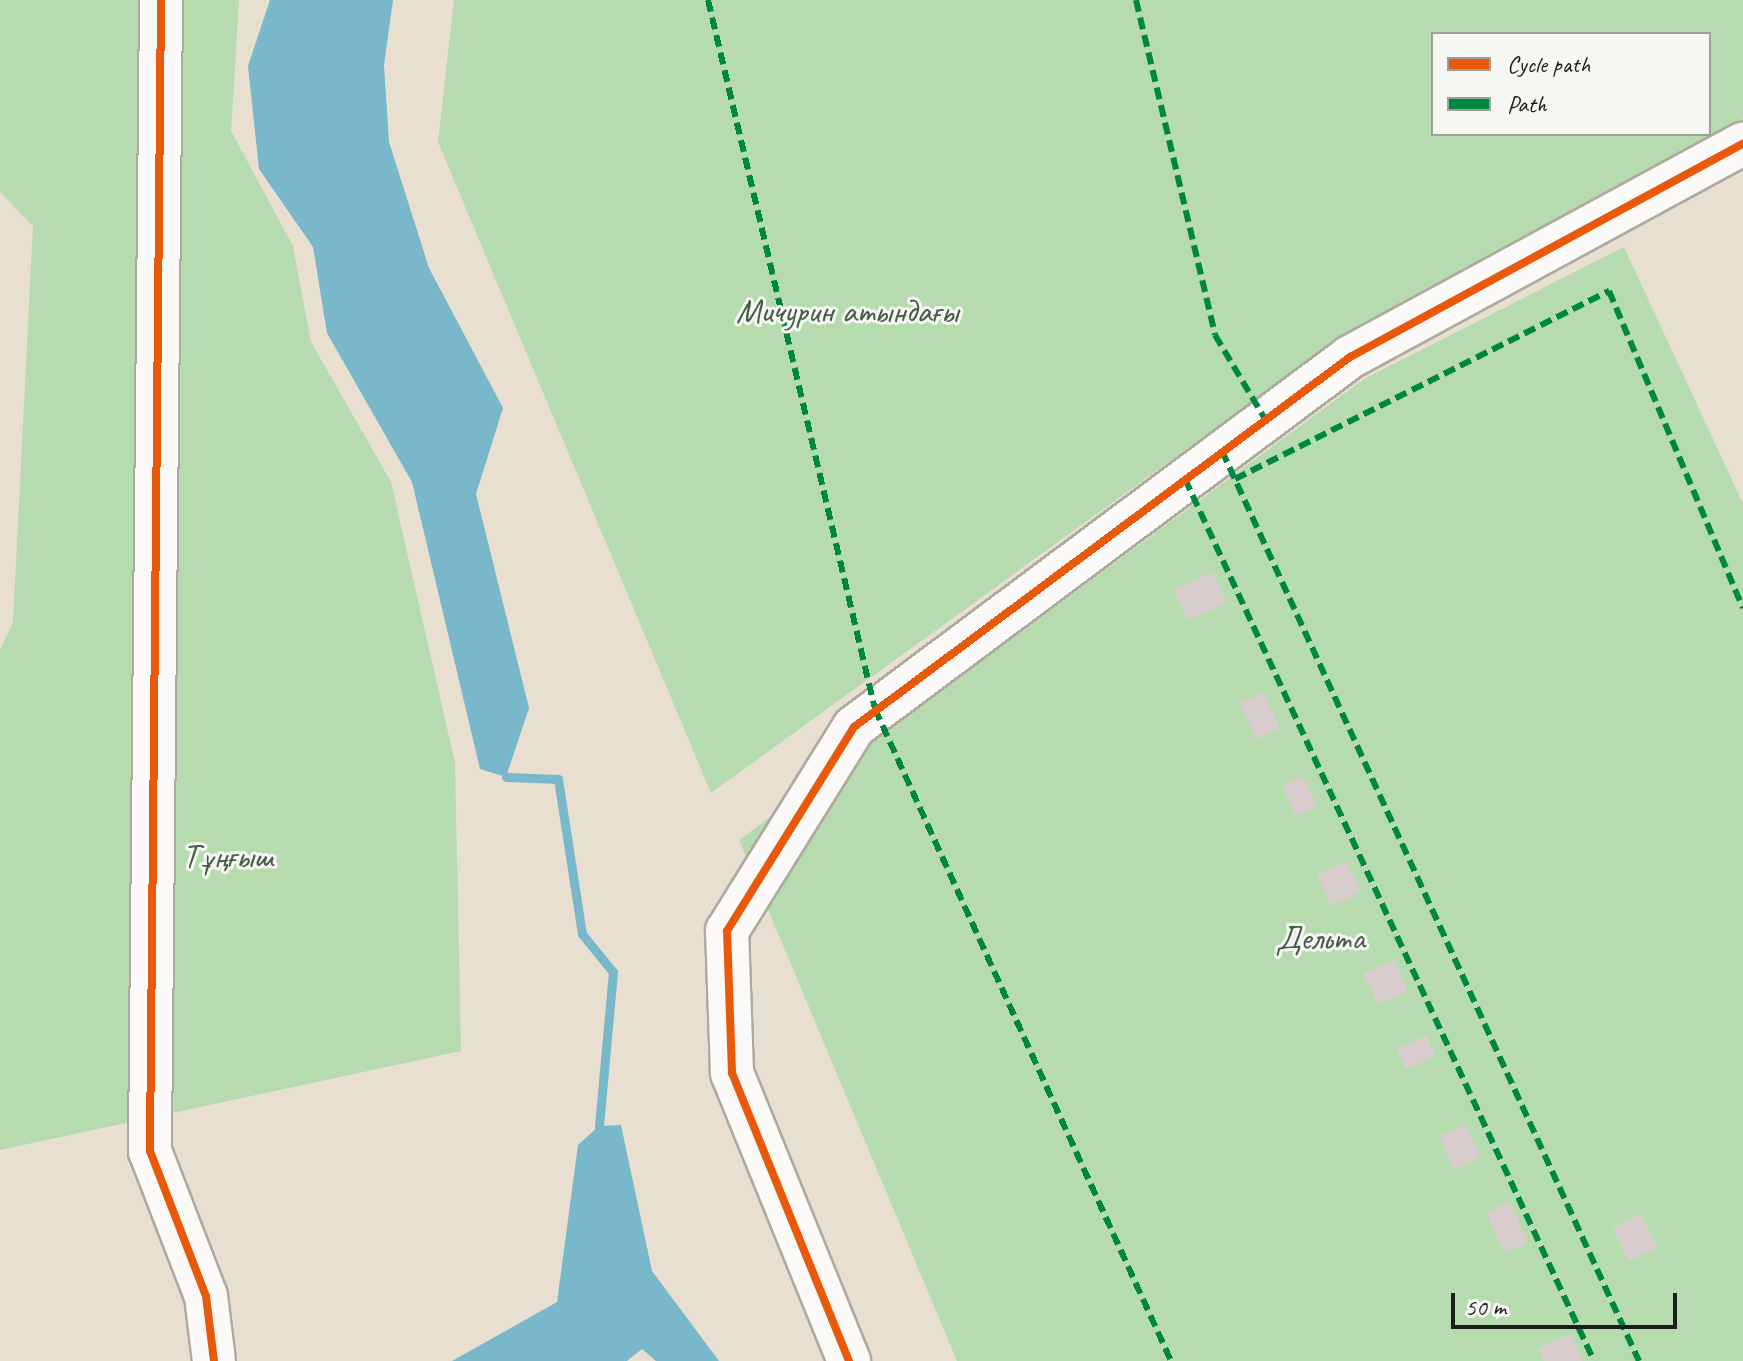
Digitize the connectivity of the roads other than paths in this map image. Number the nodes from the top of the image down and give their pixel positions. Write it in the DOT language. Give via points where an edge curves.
graph roads {
  1 [pos="161,0"];
  2 [pos="1743,144"];
  3 [pos="214,1361"];
  4 [pos="849,1361"];
  1 -- 3 [label="street" via="150,1151 206,1296"];
  2 -- 4 [label="street" via="1350,357 854,727 727,931 732,1073"];
}
